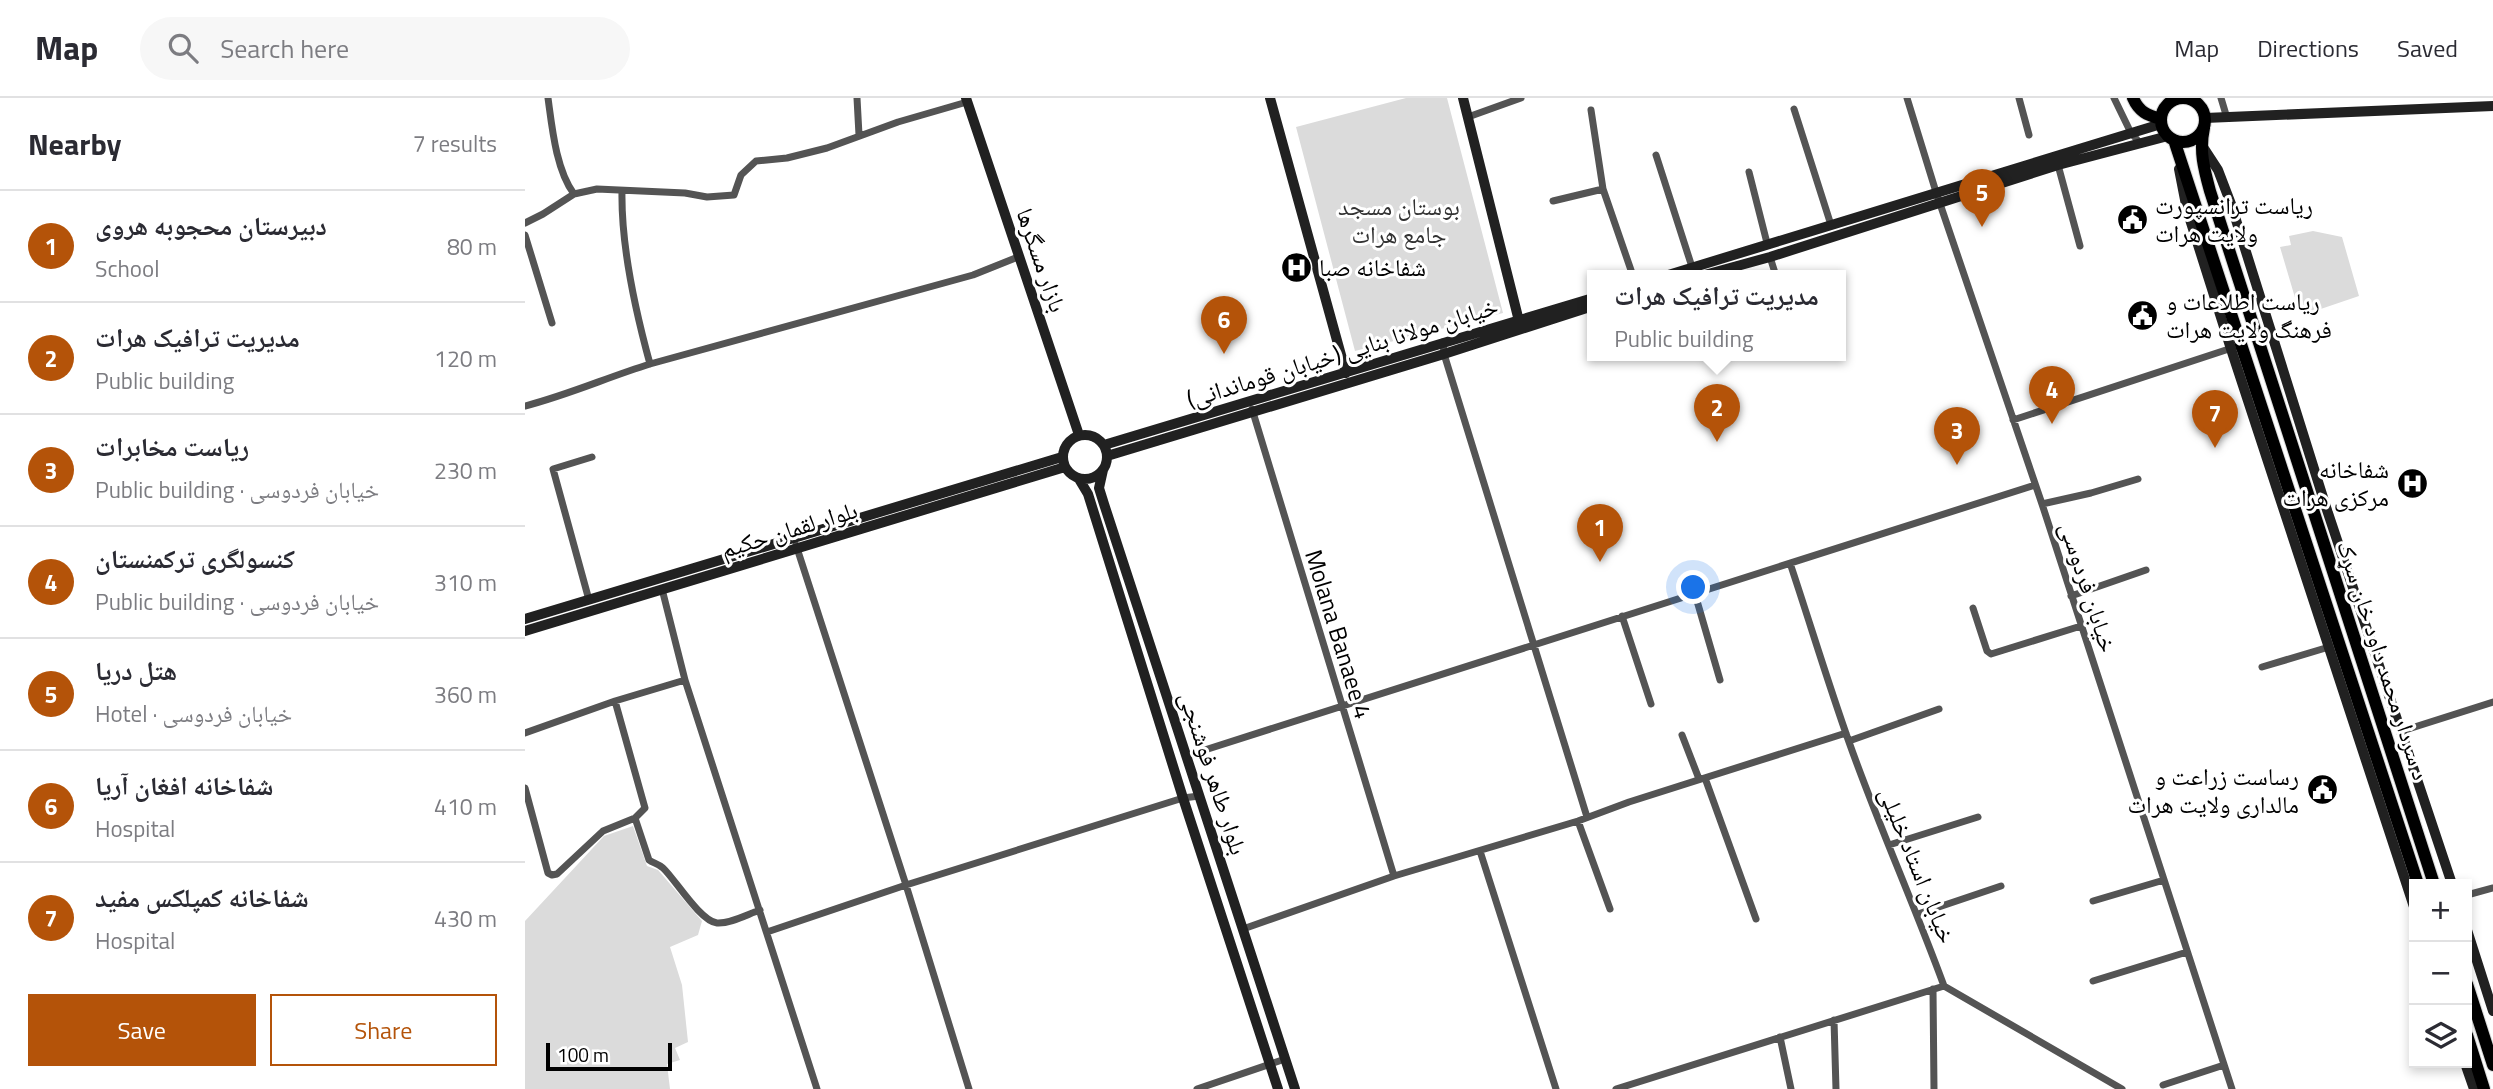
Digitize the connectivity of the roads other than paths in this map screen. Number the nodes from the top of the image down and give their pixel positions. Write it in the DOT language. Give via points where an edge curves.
graph roads {
  1 [pos="548,98"];
  2 [pos="857,98"];
  3 [pos="1271,98"];
  4 [pos="1463,98"];
  5 [pos="1521,98"];
  6 [pos="1907,98"];
  7 [pos="2019,98"];
  8 [pos="2114,98"];
  9 [pos="2133,98"];
  10 [pos="2221,98"];
  11 [pos="967,100"];
  12 [pos="2462,103"];
  13 [pos="2493,106"];
  14 [pos="1794,109"];
  15 [pos="1591,110"];
  16 [pos="2203,113"];
  17 [pos="1468,117"];
  18 [pos="2227,118"];
  19 [pos="2131,133"];
  20 [pos="2168,134"];
  21 [pos="859,135"];
  22 [pos="2029,135"];
  23 [pos="2141,144"];
  24 [pos="2200,144"];
  25 [pos="1656,155"];
  26 [pos="2057,165"];
  27 [pos="1749,172"];
  28 [pos="1603,189"];
  29 [pos="622,191"];
  30 [pos="1936,192"];
  31 [pos="574,194"];
  32 [pos="1553,201"];
  33 [pos="1940,204"];
  34 [pos="525,223"];
  35 [pos="1831,225"];
  36 [pos="525,235"];
  37 [pos="1767,243"];
  38 [pos="2080,246"];
  39 [pos="1018,257"];
  40 [pos="1770,257"];
  41 [pos="1692,267"];
  42 [pos="1631,270"];
  43 [pos="1683,270"];
  44 [pos="1723,270"];
  45 [pos="1774,270"];
  46 [pos="1587,300"];
  47 [pos="1587,308"];
  48 [pos="552,323"];
  49 [pos="1520,325"];
  50 [pos="1443,342"];
  51 [pos="2237,347"];
  52 [pos="1444,354"];
  53 [pos="650,364"];
  54 [pos="1346,373"];
  55 [pos="525,406"];
  56 [pos="1251,407"];
  57 [pos="2013,420"];
  58 [pos="1079,435"];
  59 [pos="1104,445"];
  60 [pos="1107,456"];
  61 [pos="592,457"];
  62 [pos="1063,462"];
  63 [pos="1103,470"];
  64 [pos="1079,479"];
  65 [pos="2138,479"];
  66 [pos="2035,485"];
  67 [pos="2042,504"];
  68 [pos="2326,506"];
  69 [pos="2313,510"];
  70 [pos="2297,515"];
  71 [pos="795,543"];
  72 [pos="1790,563"];
  73 [pos="2146,570"];
  74 [pos="661,589"];
  75 [pos="1695,593"];
  76 [pos="2071,596"];
  77 [pos="589,600"];
  78 [pos="1973,608"];
  79 [pos="1622,616"];
  80 [pos="525,619"];
  81 [pos="2081,626"];
  82 [pos="525,631"];
  83 [pos="1535,644"];
  84 [pos="2329,647"];
  85 [pos="2262,667"];
  86 [pos="684,680"];
  87 [pos="1720,680"];
  88 [pos="615,701"];
  89 [pos="2493,702"];
  90 [pos="1651,704"];
  91 [pos="1341,706"];
  92 [pos="1939,709"];
  93 [pos="2402,732"];
  94 [pos="525,733"];
  95 [pos="1682,735"];
  96 [pos="1847,737"];
  97 [pos="1186,756"];
  98 [pos="1702,778"];
  99 [pos="525,788"];
  100 [pos="1199,796"];
  101 [pos="1183,798"];
  102 [pos="635,817"];
  103 [pos="1587,817"];
  104 [pos="1977,817"];
  105 [pos="1578,821"];
  106 [pos="1889,845"];
  107 [pos="1481,851"];
  108 [pos="1394,876"];
  109 [pos="2416,879"];
  110 [pos="2432,879"];
  111 [pos="2450,879"];
  112 [pos="2164,880"];
  113 [pos="906,886"];
  114 [pos="2001,886"];
  115 [pos="2493,888"];
  116 [pos="2409,892"];
  117 [pos="2472,894"];
  118 [pos="2093,901"];
  119 [pos="1609,909"];
  120 [pos="760,910"];
  121 [pos="1918,914"];
  122 [pos="1756,919"];
  123 [pos="1243,929"];
  124 [pos="767,932"];
  125 [pos="2471,942"];
  126 [pos="2187,952"];
  127 [pos="2093,981"];
  128 [pos="1944,986"];
  129 [pos="1933,989"];
  130 [pos="2472,1000"];
  131 [pos="2493,1010"];
  132 [pos="1834,1020"];
  133 [pos="1780,1037"];
  134 [pos="2472,1055"];
  135 [pos="1285,1059"];
  136 [pos="1270,1065"];
  137 [pos="2224,1065"];
  138 [pos="2493,1065"];
  139 [pos="2468,1068"];
  140 [pos="2163,1085"];
  141 [pos="2480,1087"];
  142 [pos="1621,1088"];
  143 [pos="817,1089"];
  144 [pos="969,1089"];
  145 [pos="1197,1089"];
  146 [pos="1278,1089"];
  147 [pos="1295,1089"];
  148 [pos="1556,1089"];
  149 [pos="1791,1089"];
  150 [pos="1836,1089"];
  151 [pos="1934,1089"];
  152 [pos="2122,1089"];
  153 [pos="2232,1089"];
  1 -- 31 [label="street" via="566,184"];
  2 -- 21 [label="street"];
  3 -- 54 [label="street"];
  4 -- 17 [label="street"];
  5 -- 17 [label="street"];
  6 -- 30 [label="street, خیابان فردوسی"];
  7 -- 22 [label="street"];
  8 -- 19 [label="street"];
  9 -- 20 [label="highway" via="2137,108"];
  10 -- 18 [label="street"];
  11 -- 21 [label="street"];
  11 -- 39 [label="street, بازار مسگرها"];
  12 -- 13 [label="street"];
  12 -- 18 [label="street"];
  14 -- 35 [label="street"];
  15 -- 28 [label="street"];
  16 -- 18 [label="street"];
  16 -- 20 [label="highway" via="2191,141"];
  16 -- 20 [label="highway" via="2192,100 2180,98 2165,108"];
  16 -- 24 [label="highway, د سردار محمد داود خان سړک"];
  17 -- 49 [label="street"];
  19 -- 20 [label="street"];
  19 -- 23 [label="street"];
  19 -- 30 [label="street"];
  20 -- 23 [label="street"];
  20 -- 51 [label="highway, د سردار محمد داود خان سړک" via="2194,196"];
  21 -- 29 [label="street" via="827,148 756,161 741,174 734,195"];
  23 -- 26 [label="street"];
  24 -- 68 [label="street" via="2218,170 2231,204"];
  24 -- 69 [label="highway, د سردار محمد داود خان سړک" via="2210,191"];
  25 -- 41 [label="street"];
  26 -- 33 [label="street"];
  26 -- 38 [label="street"];
  27 -- 37 [label="street"];
  28 -- 32 [label="street"];
  28 -- 42 [label="street"];
  29 -- 31 [label="street" via="597,189"];
  29 -- 53 [label="street" via="621,220"];
  30 -- 33 [label="street, خیابان فردوسی"];
  30 -- 35 [label="street"];
  31 -- 34 [label="street"];
  33 -- 40 [label="street"];
  33 -- 57 [label="street, خیابان فردوسی"];
  35 -- 37 [label="street"];
  36 -- 48 [label="street"];
  37 -- 41 [label="street"];
  39 -- 53 [label="street" via="973,275"];
  39 -- 58 [label="street, بازار مسگرها"];
  40 -- 44 [label="street"];
  40 -- 45 [label="street"];
  41 -- 43 [label="street"];
  46 -- 49 [label="street, خیابان مولانا بنایی (خیابان قوماندانی)"];
  47 -- 49 [label="street, خیابان مولانا بنایی (خیابان قوماندانی)"];
  49 -- 50 [label="street, خیابان مولانا بنایی (خیابان قوماندانی)"];
  49 -- 52 [label="street, خیابان مولانا بنایی (خیابان قوماندانی)"];
  50 -- 52 [label="street"];
  50 -- 54 [label="street, خیابان مولانا بنایی (خیابان قوماندانی)"];
  51 -- 57 [label="street"];
  51 -- 70 [label="highway, د سردار محمد داود خان سړک"];
  51 -- 84 [label="street, د سردار محمد داود خان سړک"];
  52 -- 56 [label="street, خیابان مولانا بنایی (خیابان قوماندانی)"];
  52 -- 83 [label="street"];
  53 -- 55 [label="street"];
  54 -- 56 [label="street, خیابان مولانا بنایی (خیابان قوماندانی)"];
  56 -- 59 [label="street, خیابان مولانا بنایی (خیابان قوماندانی)"];
  56 -- 60 [label="street, خیابان مولانا بنایی (خیابان قوماندانی)"];
  56 -- 91 [label="street, Molana Banaee 4"];
  57 -- 66 [label="street, خیابان فردوسی"];
  58 -- 59 [label="street" via="1093,436"];
  58 -- 62 [label="street" via="1067,443"];
  59 -- 60 [label="street"];
  60 -- 63 [label="street"];
  61 -- 77 [label="street" via="553,469"];
  62 -- 64 [label="street"];
  62 -- 71 [label="street, بلوار لقمان حکیم"];
  63 -- 64 [label="street" via="1095,477"];
  63 -- 97 [label="street, بلوار طاهر فوشنجی" via="1099,488"];
  64 -- 101 [label="street, بلوار طاهر فوشنجی" via="1089,494"];
  65 -- 67 [label="street"];
  66 -- 67 [label="street, خیابان فردوسی"];
  66 -- 72 [label="street"];
  67 -- 76 [label="street, خیابان فردوسی"];
  68 -- 69 [label="highway"];
  68 -- 93 [label="street"];
  69 -- 70 [label="highway"];
  69 -- 110 [label="highway, د سردار محمد داود خان سړک"];
  70 -- 109 [label="highway, د سردار محمد داود خان سړک"];
  71 -- 74 [label="street, بلوار لقمان حکیم"];
  71 -- 77 [label="street, بلوار لقمان حکیم"];
  71 -- 113 [label="street"];
  72 -- 75 [label="street"];
  72 -- 96 [label="street, خیابان استاد خلیلی"];
  73 -- 76 [label="street"];
  74 -- 82 [label="street, بلوار لقمان حکیم"];
  74 -- 86 [label="street"];
  75 -- 79 [label="street"];
  75 -- 87 [label="street"];
  76 -- 81 [label="street, خیابان فردوسی"];
  77 -- 80 [label="street, بلوار لقمان حکیم"];
  78 -- 81 [label="street" via="1991,654"];
  79 -- 83 [label="street"];
  79 -- 90 [label="street"];
  81 -- 112 [label="street, خیابان فردوسی"];
  83 -- 91 [label="street"];
  83 -- 103 [label="street"];
  84 -- 85 [label="street"];
  84 -- 116 [label="street, د سردار محمد داود خان سړک"];
  86 -- 88 [label="street"];
  86 -- 120 [label="street"];
  88 -- 94 [label="street"];
  88 -- 102 [label="street" via="645,808"];
  89 -- 93 [label="street"];
  91 -- 97 [label="street"];
  91 -- 108 [label="street, Molana Banaee 4"];
  92 -- 96 [label="street"];
  93 -- 111 [label="street"];
  95 -- 98 [label="street"];
  96 -- 98 [label="street"];
  96 -- 106 [label="street, خیابان استاد خلیلی"];
  97 -- 100 [label="street, بلوار طاهر فوشنجی"];
  98 -- 103 [label="street"];
  98 -- 122 [label="street"];
  99 -- 102 [label="street" via="552,876 603,831"];
  100 -- 101 [label="street"];
  100 -- 123 [label="street, بلوار طاهر فوشنجی"];
  101 -- 113 [label="street"];
  101 -- 136 [label="street, بلوار طاهر فوشنجی"];
  102 -- 120 [label="street" via="649,860 662,866 709,919 716,923"];
  103 -- 105 [label="street"];
  104 -- 106 [label="street"];
  105 -- 107 [label="street"];
  105 -- 119 [label="street"];
  106 -- 121 [label="street, خیابان استاد خلیلی"];
  107 -- 108 [label="street"];
  107 -- 148 [label="street"];
  108 -- 123 [label="street"];
  112 -- 118 [label="street"];
  112 -- 126 [label="street, خیابان فردوسی"];
  113 -- 124 [label="street"];
  113 -- 144 [label="street"];
  114 -- 121 [label="street"];
  115 -- 117 [label="street"];
  120 -- 124 [label="street"];
  121 -- 128 [label="street, خیابان استاد خلیلی"];
  123 -- 135 [label="street, بلوار طاهر فوشنجی"];
  124 -- 143 [label="street"];
  125 -- 131 [label="street"];
  126 -- 127 [label="street"];
  126 -- 137 [label="street, خیابان فردوسی"];
  128 -- 129 [label="street"];
  128 -- 152 [label="street"];
  129 -- 132 [label="street"];
  129 -- 151 [label="street"];
  130 -- 138 [label="highway"];
  132 -- 133 [label="street"];
  132 -- 150 [label="street"];
  133 -- 142 [label="street"];
  133 -- 149 [label="street"];
  134 -- 141 [label="highway"];
  135 -- 136 [label="street"];
  135 -- 147 [label="street, بلوار طاهر فوشنجی"];
  136 -- 145 [label="street"];
  136 -- 146 [label="street, بلوار طاهر فوشنجی"];
  137 -- 140 [label="street"];
  137 -- 153 [label="street, خیابان فردوسی"];
  139 -- 141 [label="street"];
}
